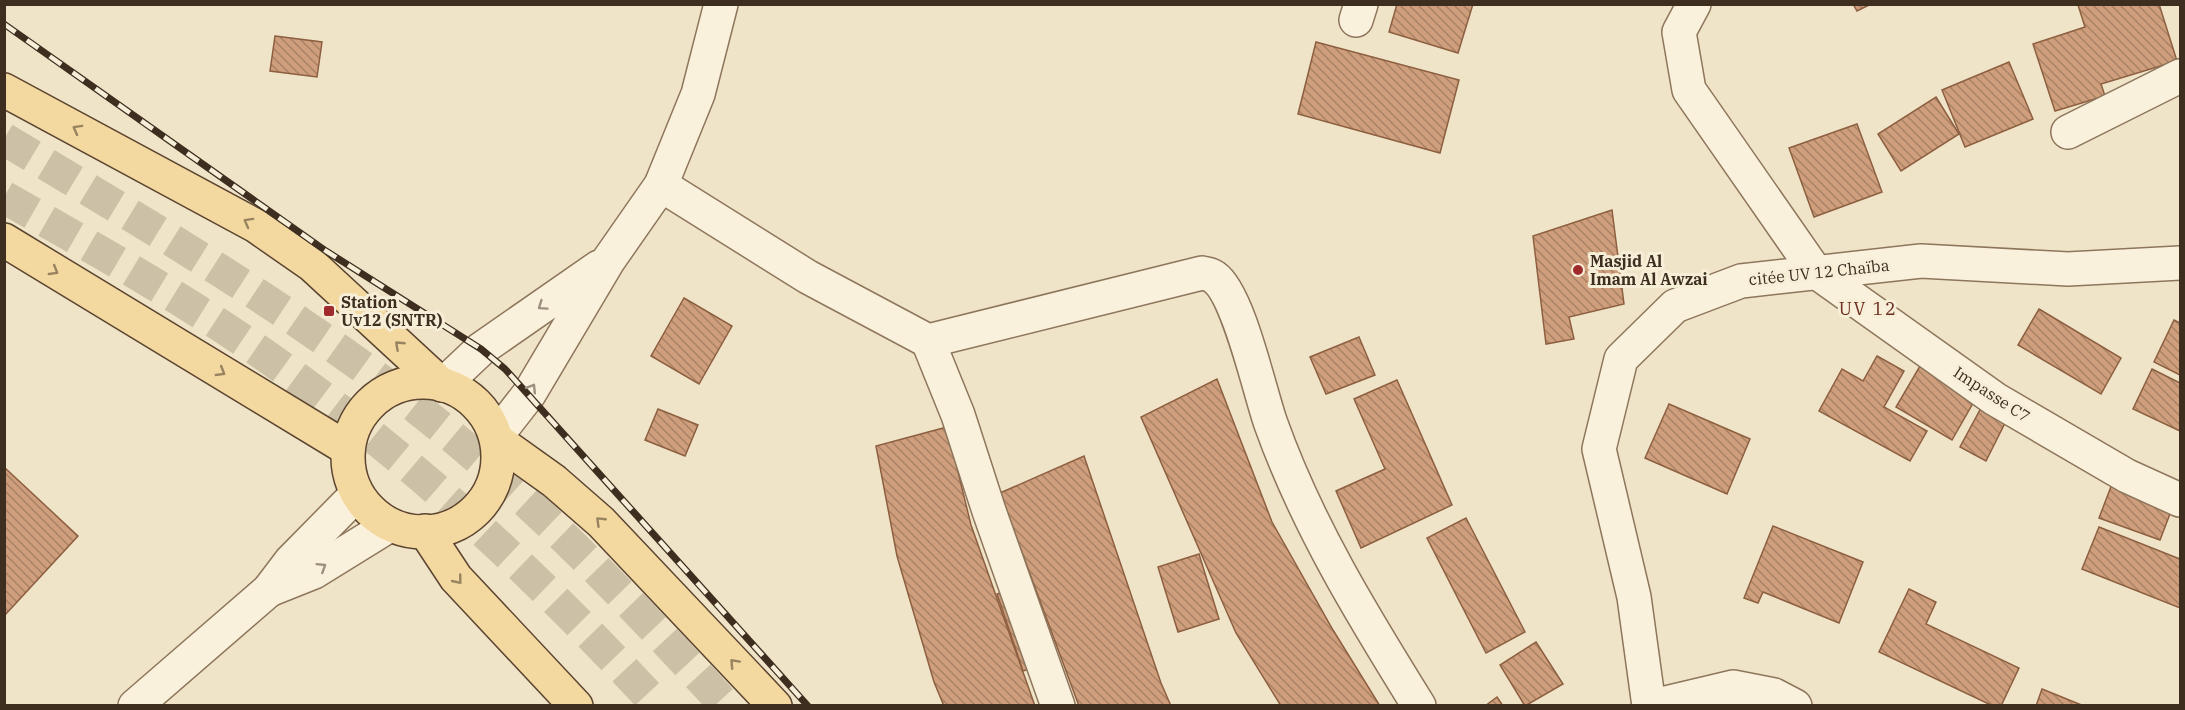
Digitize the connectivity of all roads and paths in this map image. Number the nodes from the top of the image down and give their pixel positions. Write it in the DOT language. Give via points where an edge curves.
graph roads {
  1 [pos="721,4"];
  2 [pos="1694,4"];
  3 [pos="2181,76"];
  4 [pos="4,90"];
  5 [pos="2067,132"];
  6 [pos="661,185"];
  7 [pos="4,240"];
  8 [pos="608,261"];
  9 [pos="2181,263"];
  10 [pos="1815,271"];
  11 [pos="928,341"];
  12 [pos="442,385"];
  13 [pos="497,438"];
  14 [pos="348,449"];
  15 [pos="357,494"];
  16 [pos="2181,500"];
  17 [pos="390,525"];
  18 [pos="425,531"];
  19 [pos="269,590"];
  20 [pos="135,705"];
  21 [pos="576,705"];
  22 [pos="775,705"];
  23 [pos="1058,705"];
  24 [pos="1419,705"];
  25 [pos="1651,705"];
  26 [pos="1795,705"];
  1 -- 6 [label="street" via="698,94"];
  2 -- 10 [label="street, Impasse C7" via="1679,32 1689,90"];
  3 -- 5 [label="street"];
  12 -- 4 [label="main road, one-way" via="321,273 272,238"];
  6 -- 8 [label="street"];
  6 -- 11 [label="street" via="808,278"];
  7 -- 14 [label="main road, one-way"];
  8 -- 12 [label="street, one-way" via="481,349"];
  13 -- 8 [label="street, one-way" via="529,394"];
  9 -- 10 [label="street, citée UV 12 Chaïba" via="2068,269 1922,261"];
  10 -- 16 [label="street, Impasse C7" via="1995,399 2127,476"];
  10 -- 25 [label="street, citée UV 12 Chaïba" via="1741,281 1675,306 1621,358 1599,449 1634,597"];
  11 -- 23 [label="street" via="958,415"];
  11 -- 24 [label="street" via="1202,273 1214,276 1224,287 1249,346 1271,424 1308,511 1348,591"];
  12 -- 13 [label="main road" via="466,395 483,413"];
  12 -- 14 [label="main road" via="421,382 380,395 364,410"];
  13 -- 18 [label="main road" via="496,476 488,496 474,513 455,526"];
  22 -- 13 [label="main road, one-way" via="602,522"];
  14 -- 15 [label="main road"];
  15 -- 17 [label="main road" via="371,512"];
  15 -- 19 [label="street" via="291,561"];
  17 -- 18 [label="main road" via="411,532"];
  19 -- 17 [label="street, one-way" via="304,577"];
  18 -- 21 [label="main road, one-way" via="474,599"];
  19 -- 20 [label="street"];
  25 -- 26 [label="street" via="1733,687 1774,695"];
}
